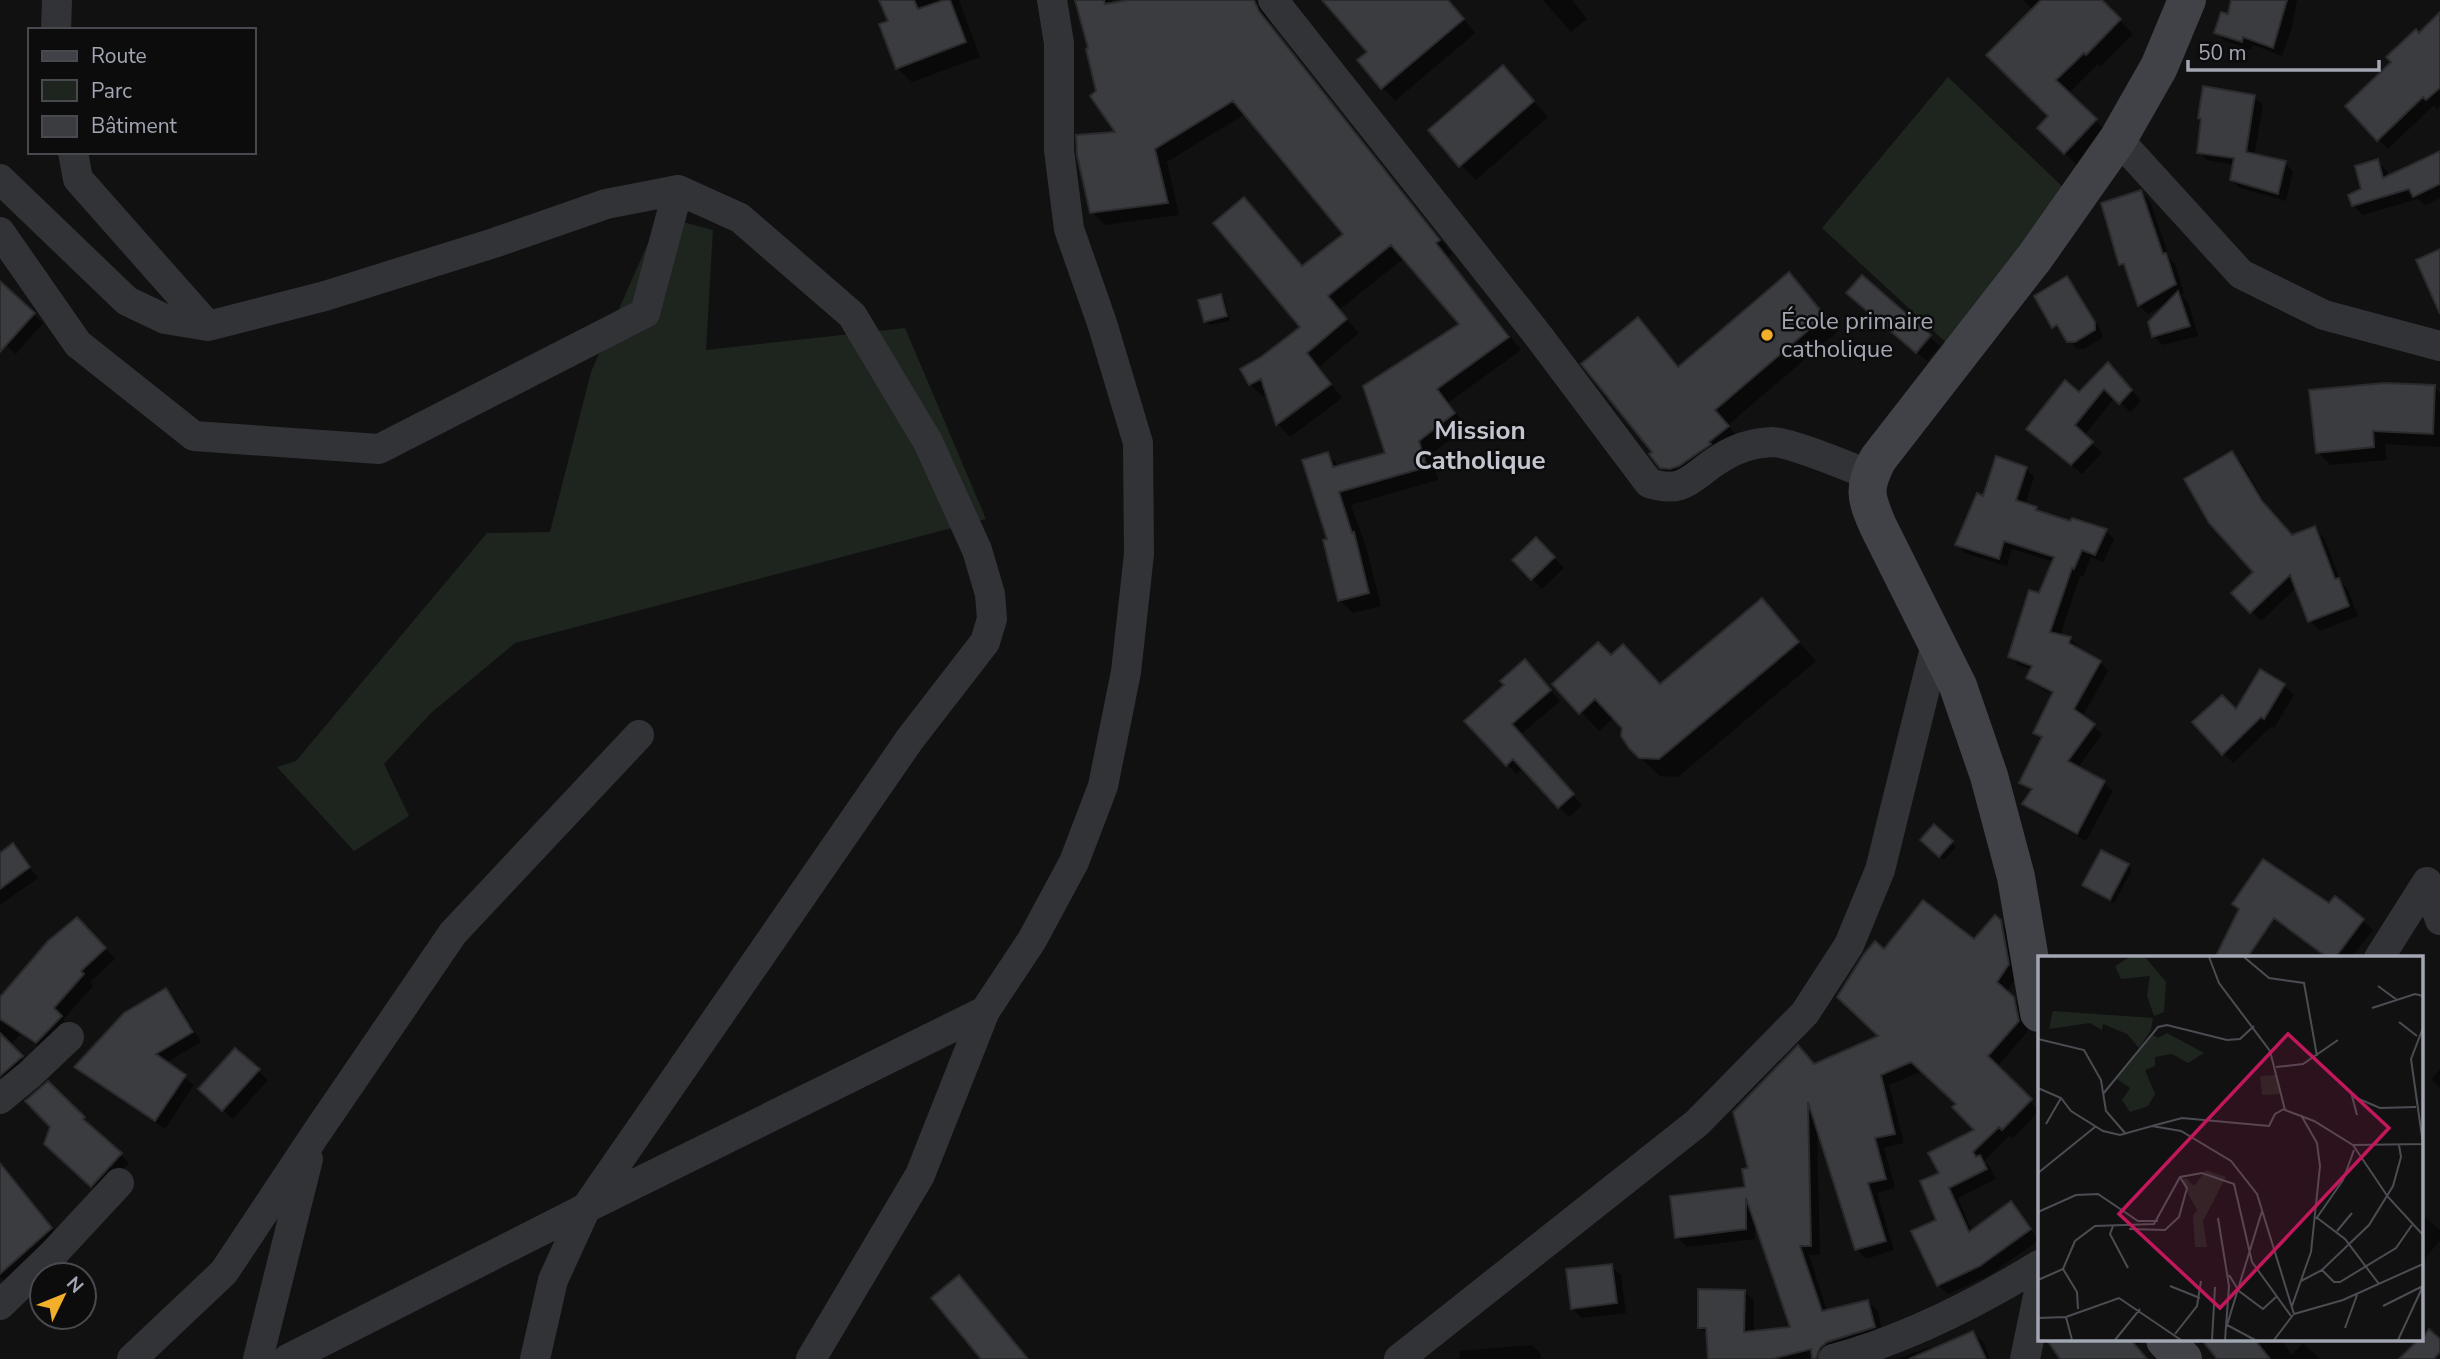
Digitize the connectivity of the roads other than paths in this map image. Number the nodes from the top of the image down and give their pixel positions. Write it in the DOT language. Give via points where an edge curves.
graph roads {
  1 [pos="57,0"];
  2 [pos="1052,0"];
  3 [pos="1273,0"];
  4 [pos="2187,0"];
  5 [pos="57,28"];
  6 [pos="2118,139"];
  7 [pos="74,154"];
  8 [pos="0,179"];
  9 [pos="678,190"];
  10 [pos="0,232"];
  11 [pos="208,326"];
  12 [pos="2440,346"];
  13 [pos="1870,475"];
  14 [pos="1937,640"];
  15 [pos="639,735"];
  16 [pos="2440,920"];
  17 [pos="2380,956"];
  18 [pos="2038,1007"];
  19 [pos="985,1012"];
  20 [pos="69,1037"];
  21 [pos="0,1099"];
  22 [pos="314,1135"];
  23 [pos="119,1183"];
  24 [pos="586,1208"];
  25 [pos="2038,1266"];
  26 [pos="2038,1296"];
  27 [pos="0,1305"];
  28 [pos="2167,1342"];
  29 [pos="132,1359"];
  30 [pos="258,1359"];
  31 [pos="288,1359"];
  32 [pos="536,1359"];
  33 [pos="811,1359"];
  34 [pos="1399,1359"];
  35 [pos="1833,1359"];
  36 [pos="2025,1359"];
  37 [pos="2183,1359"];
  1 -- 5 [label="street"];
  2 -- 19 [label="street" via="1059,43 1059,150 1069,229 1138,443 1139,554 1126,672 1103,786 1074,862 1032,940"];
  3 -- 13 [label="street" via="1537,334 1649,484 1667,489 1687,483 1745,446 1775,442"];
  4 -- 6 [label="street" via="2159,67"];
  6 -- 12 [label="street" via="2241,274 2324,315"];
  6 -- 13 [label="street"];
  7 -- 11 [label="street" via="78,179"];
  8 -- 11 [label="street" via="127,301 165,319"];
  9 -- 10 [label="street" via="645,313 379,449 194,436 78,344"];
  9 -- 11 [label="street" via="606,204 325,296"];
  9 -- 24 [label="street" via="740,218 852,315 928,442 977,550 992,620 985,642 910,739"];
  13 -- 14 [label="street" via="1868,502"];
  14 -- 18 [label="street" via="1989,776 2016,877"];
  14 -- 34 [label="street" via="1880,870 1849,946 1805,1013 1698,1124"];
  15 -- 22 [label="street" via="453,933"];
  16 -- 17 [label="street" via="2427,882"];
  19 -- 24 [label="street"];
  19 -- 33 [label="street" via="920,1175"];
  20 -- 21 [label="street"];
  22 -- 29 [label="street" via="224,1272"];
  22 -- 30 [label="street"];
  23 -- 27 [label="street"];
  24 -- 31 [label="street"];
  24 -- 32 [label="street" via="553,1280"];
  25 -- 35 [label="street" via="1931,1325"];
  26 -- 36 [label="street"];
  28 -- 37 [label="street"];
}
